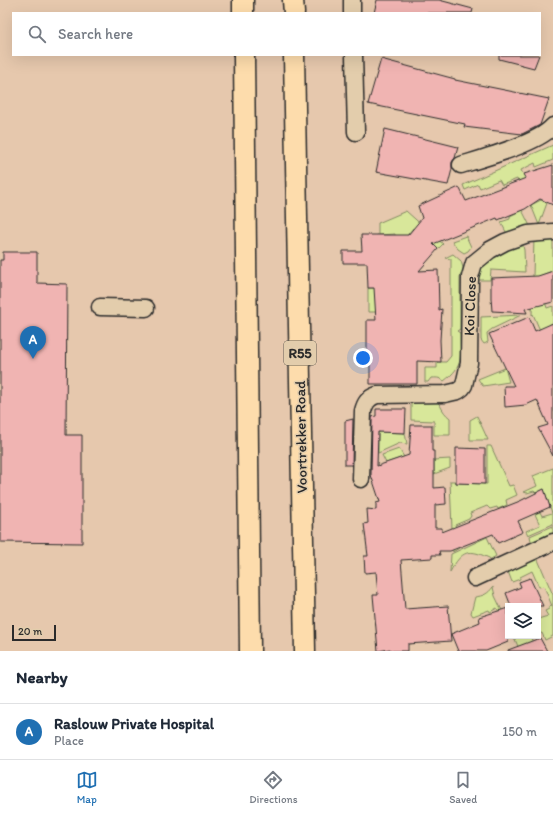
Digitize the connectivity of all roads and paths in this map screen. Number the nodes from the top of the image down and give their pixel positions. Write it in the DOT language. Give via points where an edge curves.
graph roads {
  1 [pos="243,0"];
  2 [pos="293,0"];
  3 [pos="352,0"];
  4 [pos="243,12"];
  5 [pos="294,12"];
  6 [pos="352,12"];
  7 [pos="244,56"];
  8 [pos="294,56"];
  9 [pos="354,56"];
  10 [pos="553,126"];
  11 [pos="356,132"];
  12 [pos="461,165"];
  13 [pos="553,232"];
  14 [pos="100,307"];
  15 [pos="146,308"];
  16 [pos="361,479"];
  17 [pos="553,542"];
  18 [pos="475,578"];
  19 [pos="250,651"];
  20 [pos="305,651"];
  1 -- 4 [label="main road"];
  2 -- 5 [label="main road"];
  3 -- 6 [label="street"];
  7 -- 19 [label="main road"];
  8 -- 20 [label="main road, Voortrekker Road / R55"];
  9 -- 11 [label="street"];
  10 -- 12 [label="street" via="539,136 510,149"];
  13 -- 16 [label="street, Koi Close" via="528,234 504,242 474,263 470,277 469,363 462,388 445,394 377,395 368,400 363,412"];
  14 -- 15 [label="street"];
  17 -- 18 [label="street"];
}
